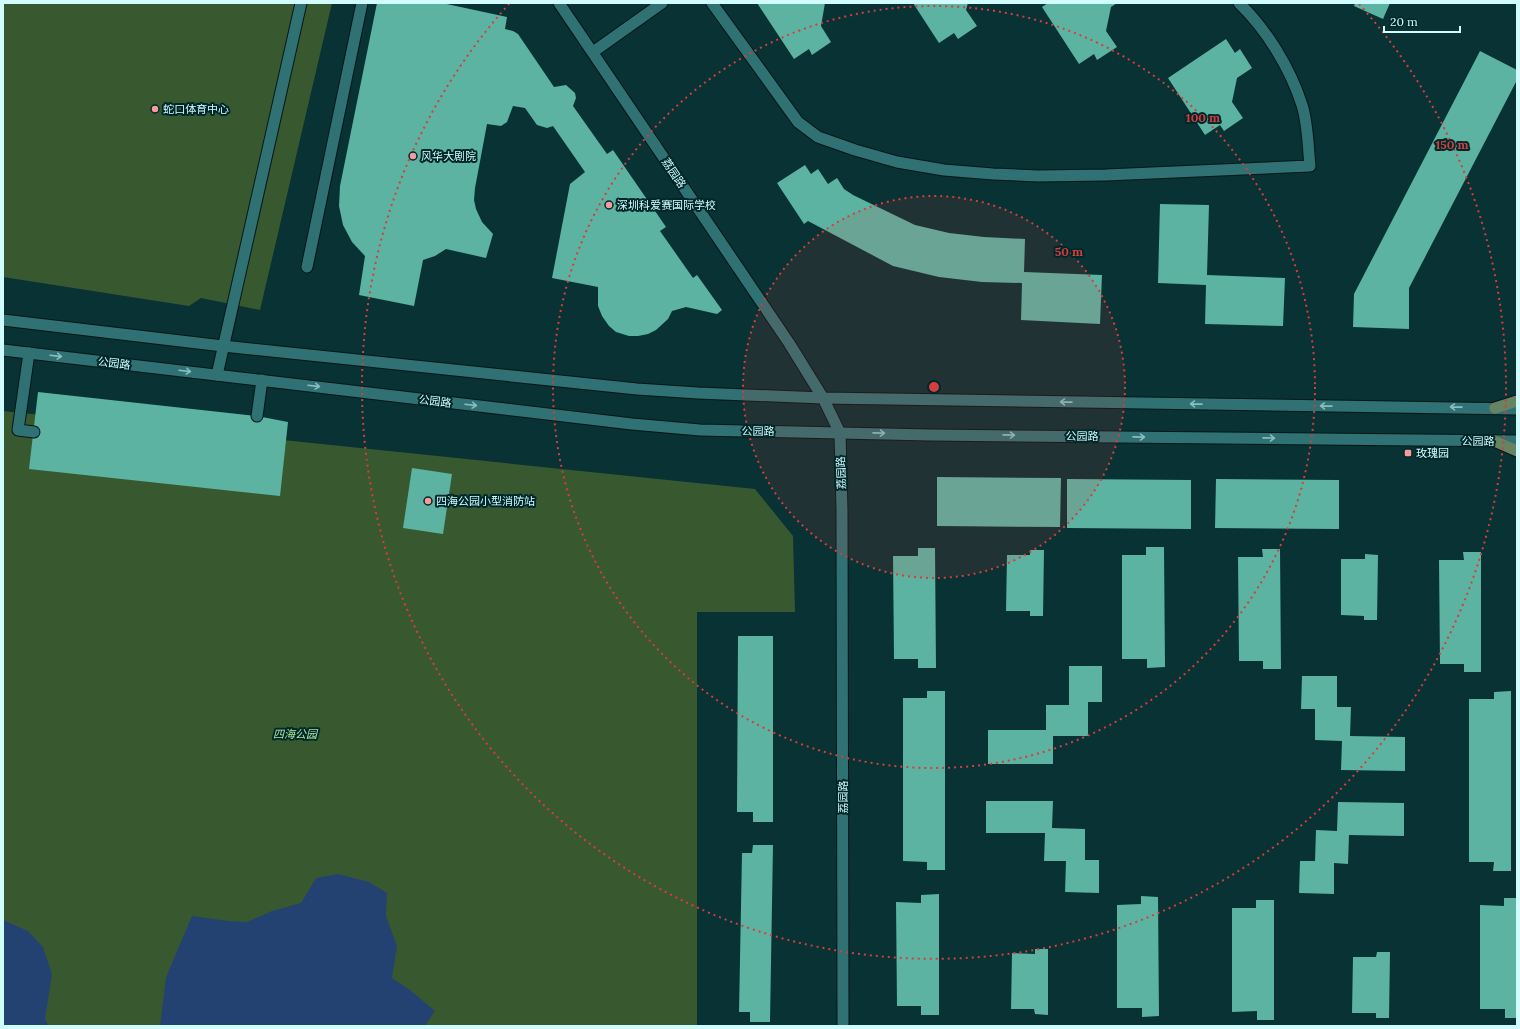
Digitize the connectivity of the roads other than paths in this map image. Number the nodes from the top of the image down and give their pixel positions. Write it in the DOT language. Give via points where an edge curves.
graph roads {
  1 [pos="301,3"];
  2 [pos="362,3"];
  3 [pos="559,3"];
  4 [pos="662,3"];
  5 [pos="712,3"];
  6 [pos="1239,3"];
  7 [pos="593,52"];
  8 [pos="307,268"];
  9 [pos="3,320"];
  10 [pos="223,346"];
  11 [pos="3,350"];
  12 [pos="29,353"];
  13 [pos="217,375"];
  14 [pos="262,380"];
  15 [pos="823,398"];
  16 [pos="1517,401"];
  17 [pos="1495,408"];
  18 [pos="1517,409"];
  19 [pos="257,416"];
  20 [pos="34,432"];
  21 [pos="840,432"];
  22 [pos="1494,441"];
  23 [pos="1517,441"];
  24 [pos="1517,451"];
  25 [pos="843,1026"];
  1 -- 10 [label="street"];
  2 -- 8 [label="street"];
  3 -- 7 [label="street, 荔园路"];
  4 -- 7 [label="street"];
  5 -- 6 [label="street" via="798,122 818,137 897,162 944,170 1038,176 1310,166 1302,105 1289,72 1251,14"];
  7 -- 15 [label="street, 荔园路" via="789,343"];
  9 -- 10 [label="street"];
  10 -- 13 [label="street"];
  10 -- 15 [label="street" via="706,394"];
  11 -- 12 [label="street, 公园路"];
  12 -- 13 [label="street, 公园路, one-way"];
  12 -- 20 [label="street" via="18,430"];
  13 -- 14 [label="street, 公园路"];
  14 -- 19 [label="street"];
  14 -- 21 [label="street, 公园路, one-way" via="700,430"];
  17 -- 15 [label="street, one-way"];
  15 -- 21 [label="street, 荔园路"];
  16 -- 17 [label="main road"];
  17 -- 18 [label="street"];
  21 -- 22 [label="street, 公园路, one-way"];
  21 -- 25 [label="street, 荔园路"];
  22 -- 23 [label="street, 公园路"];
  22 -- 24 [label="main road"];
}
